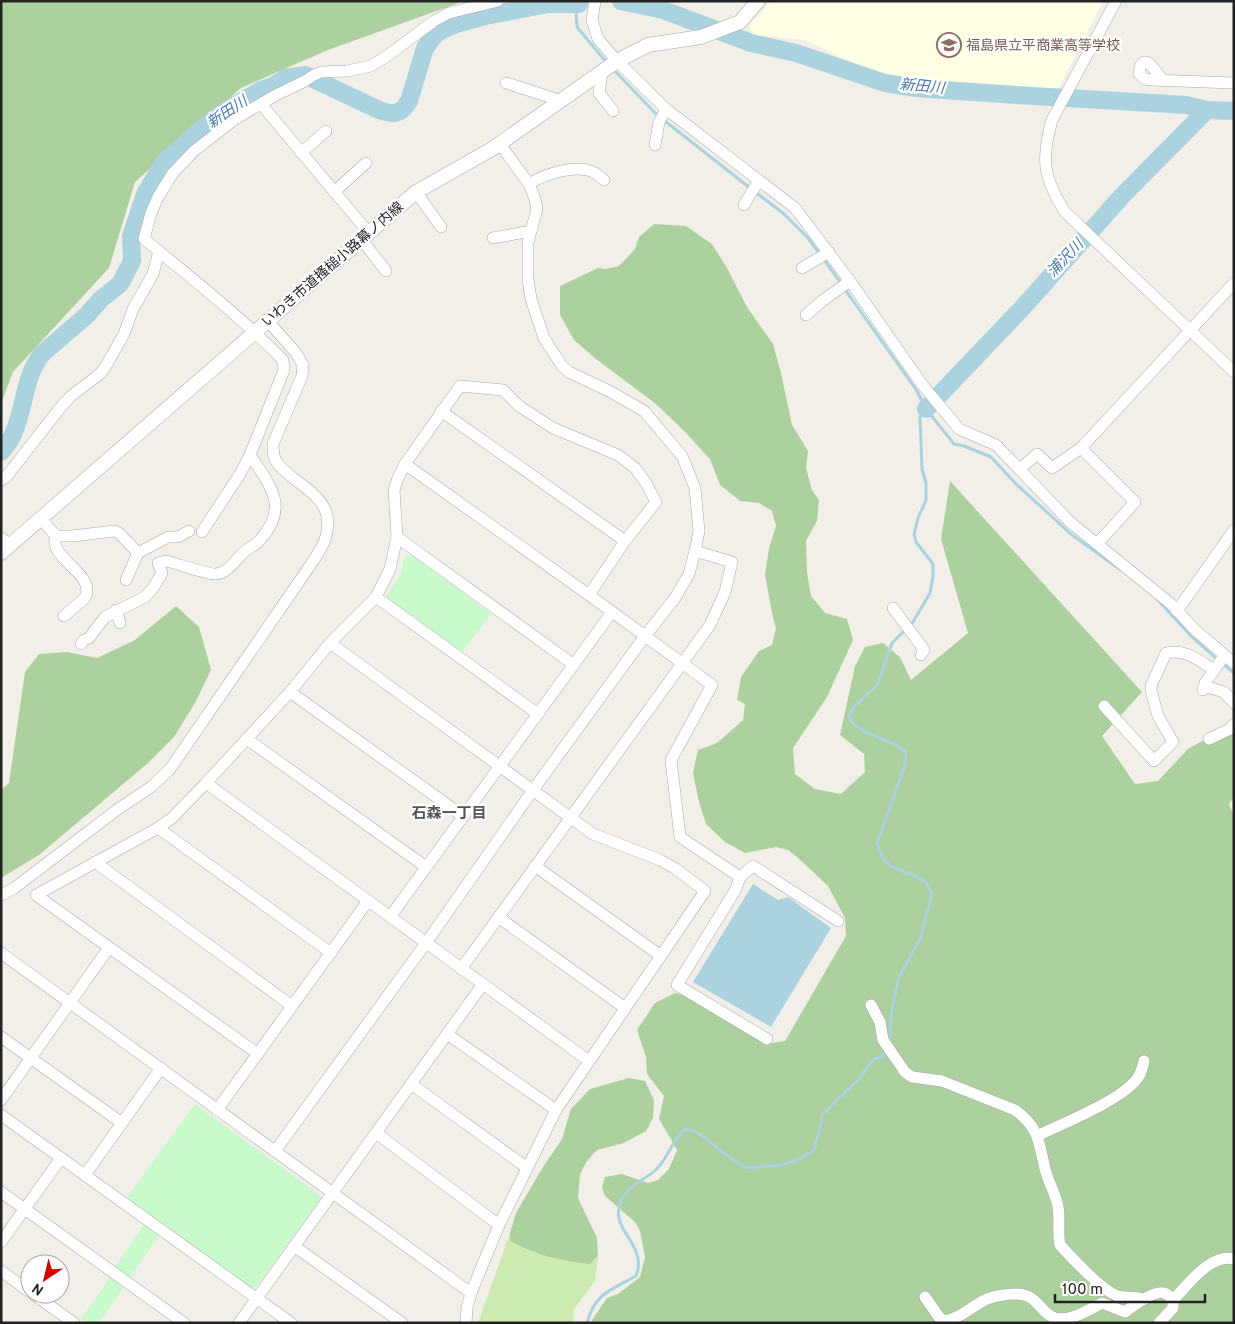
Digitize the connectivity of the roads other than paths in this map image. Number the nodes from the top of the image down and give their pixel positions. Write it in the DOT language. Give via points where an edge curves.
graph roads {
  1 [pos="498,1"];
  2 [pos="595,1"];
  3 [pos="758,1"];
  4 [pos="1116,1"];
  5 [pos="610,66"];
  6 [pos="1163,80"];
  7 [pos="506,83"];
  8 [pos="1234,83"];
  9 [pos="558,102"];
  10 [pos="261,104"];
  11 [pos="666,109"];
  12 [pos="613,111"];
  13 [pos="326,131"];
  14 [pos="500,144"];
  15 [pos="655,145"];
  16 [pos="301,153"];
  17 [pos="366,163"];
  18 [pos="604,180"];
  19 [pos="759,180"];
  20 [pos="529,184"];
  21 [pos="334,192"];
  22 [pos="416,192"];
  23 [pos="744,205"];
  24 [pos="441,227"];
  25 [pos="531,231"];
  26 [pos="365,236"];
  27 [pos="493,238"];
  28 [pos="160,252"];
  29 [pos="829,252"];
  30 [pos="802,268"];
  31 [pos="386,271"];
  32 [pos="850,281"];
  33 [pos="1234,283"];
  34 [pos="806,315"];
  35 [pos="268,321"];
  36 [pos="1189,330"];
  37 [pos="254,332"];
  38 [pos="1234,372"];
  39 [pos="441,411"];
  40 [pos="1081,448"];
  41 [pos="250,455"];
  42 [pos="405,464"];
  43 [pos="1020,468"];
  44 [pos="1,480"];
  45 [pos="41,519"];
  46 [pos="1234,530"];
  47 [pos="189,532"];
  48 [pos="202,532"];
  49 [pos="56,536"];
  50 [pos="397,537"];
  51 [pos="625,541"];
  52 [pos="1098,544"];
  53 [pos="4,545"];
  54 [pos="695,551"];
  55 [pos="138,553"];
  56 [pos="126,580"];
  57 [pos="589,594"];
  58 [pos="376,597"];
  59 [pos="893,608"];
  60 [pos="116,610"];
  61 [pos="1177,611"];
  62 [pos="612,612"];
  63 [pos="64,616"];
  64 [pos="120,623"];
  65 [pos="645,636"];
  66 [pos="330,643"];
  67 [pos="81,644"];
  68 [pos="921,655"];
  69 [pos="1224,656"];
  70 [pos="681,662"];
  71 [pos="1234,664"];
  72 [pos="574,665"];
  73 [pos="1214,670"];
  74 [pos="290,692"];
  75 [pos="1234,703"];
  76 [pos="1104,706"];
  77 [pos="538,714"];
  78 [pos="1234,724"];
  79 [pos="247,739"];
  80 [pos="1209,739"];
  81 [pos="500,766"];
  82 [pos="206,784"];
  83 [pos="533,790"];
  84 [pos="463,816"];
  85 [pos="570,816"];
  86 [pos="158,828"];
  87 [pos="95,862"];
  88 [pos="535,866"];
  89 [pos="426,867"];
  90 [pos="740,877"];
  91 [pos="1,895"];
  92 [pos="368,901"];
  93 [pos="390,917"];
  94 [pos="498,917"];
  95 [pos="838,921"];
  96 [pos="426,943"];
  97 [pos="108,948"];
  98 [pos="1,953"];
  99 [pos="331,953"];
  100 [pos="661,956"];
  101 [pos="461,969"];
  102 [pos="482,984"];
  103 [pos="70,1003"];
  104 [pos="871,1005"];
  105 [pos="292,1006"];
  106 [pos="625,1008"];
  107 [pos="447,1034"];
  108 [pos="1,1037"];
  109 [pos="766,1039"];
  110 [pos="258,1054"];
  111 [pos="31,1058"];
  112 [pos="589,1061"];
  113 [pos="1144,1061"];
  114 [pos="161,1068"];
  115 [pos="411,1084"];
  116 [pos="1,1100"];
  117 [pos="217,1110"];
  118 [pos="556,1110"];
  119 [pos="1,1115"];
  120 [pos="122,1123"];
  121 [pos="376,1133"];
  122 [pos="1037,1136"];
  123 [pos="275,1151"];
  124 [pos="61,1158"];
  125 [pos="526,1167"];
  126 [pos="85,1175"];
  127 [pos="1,1192"];
  128 [pos="332,1193"];
  129 [pos="25,1209"];
  130 [pos="499,1225"];
  131 [pos="1,1242"];
  132 [pos="294,1246"];
  133 [pos="1234,1259"];
  134 [pos="1,1271"];
  135 [pos="20,1285"];
  136 [pos="471,1293"];
  137 [pos="925,1297"];
  138 [pos="257,1298"];
  139 [pos="1146,1299"];
  140 [pos="1173,1300"];
  141 [pos="47,1304"];
  142 [pos="74,1323"];
  143 [pos="184,1323"];
  144 [pos="239,1323"];
  145 [pos="291,1323"];
  146 [pos="402,1323"];
  147 [pos="466,1323"];
  148 [pos="1159,1323"];
  1 -- 10 [label="street" via="442,16 371,66 322,72"];
  2 -- 5 [label="street" via="592,20"];
  3 -- 5 [label="street, いわき市道搔槌小路幕ノ内線" via="740,22 701,37 648,45"];
  4 -- 36 [label="street" via="1056,111 1046,138 1047,177 1065,212"];
  5 -- 9 [label="street, いわき市道搔槌小路幕ノ内線"];
  5 -- 11 [label="street"];
  5 -- 12 [label="street" via="599,93"];
  6 -- 8 [label="street"];
  7 -- 9 [label="street"];
  9 -- 14 [label="street, いわき市道搔槌小路幕ノ内線"];
  10 -- 16 [label="street"];
  10 -- 28 [label="street" via="235,119 194,151 168,179 151,213 144,239"];
  11 -- 15 [label="street" via="659,122"];
  11 -- 19 [label="street"];
  13 -- 16 [label="street"];
  14 -- 20 [label="street"];
  14 -- 22 [label="street, いわき市道搔槌小路幕ノ内線"];
  16 -- 21 [label="street"];
  17 -- 21 [label="street"];
  18 -- 20 [label="street" via="588,170 564,170"];
  19 -- 23 [label="street"];
  19 -- 29 [label="street" via="795,208"];
  20 -- 25 [label="street" via="537,209"];
  21 -- 26 [label="street"];
  22 -- 24 [label="street"];
  22 -- 26 [label="street, いわき市道搔槌小路幕ノ内線"];
  25 -- 27 [label="street"];
  25 -- 54 [label="street" via="528,279 544,338 562,366 570,372 644,410 682,456 695,488 698,531"];
  26 -- 31 [label="street"];
  26 -- 35 [label="street, いわき市道搔槌小路幕ノ内線"];
  28 -- 37 [label="street"];
  28 -- 44 [label="street" via="124,334 101,373 60,408"];
  29 -- 30 [label="street"];
  29 -- 32 [label="street"];
  32 -- 34 [label="street"];
  32 -- 43 [label="street" via="959,429 996,445"];
  33 -- 36 [label="street"];
  35 -- 37 [label="street, いわき市道搔槌小路幕ノ内線"];
  35 -- 91 [label="street" via="296,353 302,365 302,376 273,444 273,454 276,462 321,503 327,517 324,541 170,768 151,787"];
  36 -- 38 [label="street"];
  36 -- 40 [label="street"];
  37 -- 41 [label="street" via="283,360 284,370"];
  37 -- 45 [label="street, いわき市道搔槌小路幕ノ内線"];
  39 -- 42 [label="street"];
  39 -- 51 [label="street"];
  39 -- 51 [label="street" via="460,386 503,390 519,406 553,428 618,455 635,468 656,502"];
  40 -- 43 [label="street" via="1052,468 1037,454"];
  40 -- 52 [label="street" via="1135,502"];
  41 -- 48 [label="street"];
  41 -- 60 [label="street" via="269,482 276,500 272,522 259,542 228,569 215,574 166,561 158,563 162,573 145,597"];
  42 -- 50 [label="street" via="394,490"];
  42 -- 57 [label="street"];
  43 -- 52 [label="street" via="1070,522"];
  45 -- 49 [label="street"];
  45 -- 53 [label="street, いわき市道搔槌小路幕ノ内線"];
  46 -- 61 [label="street"];
  47 -- 55 [label="street" via="168,537"];
  49 -- 55 [label="street" via="115,531"];
  49 -- 63 [label="street" via="55,545 84,581 88,591 86,598"];
  50 -- 58 [label="street" via="390,569"];
  50 -- 72 [label="street"];
  51 -- 57 [label="street"];
  52 -- 61 [label="street"];
  54 -- 65 [label="street" via="689,574 675,598"];
  54 -- 70 [label="street" via="732,562 725,592 710,624"];
  55 -- 56 [label="street"];
  57 -- 62 [label="street"];
  58 -- 66 [label="street"];
  58 -- 77 [label="street"];
  59 -- 68 [label="street" via="924,650"];
  60 -- 64 [label="street"];
  60 -- 67 [label="street" via="105,616"];
  61 -- 69 [label="street"];
  62 -- 65 [label="street"];
  62 -- 72 [label="street"];
  65 -- 70 [label="street"];
  65 -- 83 [label="street"];
  66 -- 74 [label="street"];
  66 -- 81 [label="street"];
  69 -- 71 [label="street"];
  69 -- 73 [label="street"];
  70 -- 85 [label="street"];
  70 -- 90 [label="street" via="712,685 671,760 680,837"];
  72 -- 77 [label="street"];
  73 -- 75 [label="street" via="1204,688 1224,692"];
  73 -- 76 [label="street" via="1190,656 1166,653 1151,690 1158,716 1173,742 1154,761"];
  74 -- 79 [label="street"];
  74 -- 84 [label="street"];
  77 -- 81 [label="street"];
  78 -- 80 [label="street"];
  79 -- 82 [label="street"];
  79 -- 89 [label="street"];
  81 -- 83 [label="street"];
  81 -- 84 [label="street"];
  82 -- 86 [label="street"];
  82 -- 92 [label="street"];
  83 -- 85 [label="street"];
  83 -- 96 [label="street"];
  84 -- 89 [label="street"];
  85 -- 88 [label="street"];
  85 -- 100 [label="street" via="593,834 660,860 705,891"];
  86 -- 87 [label="street"];
  86 -- 99 [label="street"];
  87 -- 97 [label="street" via="36,896"];
  87 -- 105 [label="street"];
  88 -- 94 [label="street"];
  88 -- 100 [label="street"];
  89 -- 93 [label="street"];
  90 -- 95 [label="street" via="753,866"];
  90 -- 109 [label="street" via="736,889 677,985"];
  92 -- 93 [label="street"];
  92 -- 99 [label="street"];
  93 -- 96 [label="street"];
  94 -- 101 [label="street"];
  94 -- 106 [label="street"];
  96 -- 101 [label="street"];
  96 -- 123 [label="street"];
  97 -- 103 [label="street"];
  97 -- 110 [label="street"];
  98 -- 103 [label="street"];
  99 -- 105 [label="street"];
  100 -- 106 [label="street"];
  101 -- 102 [label="street"];
  102 -- 107 [label="street"];
  102 -- 112 [label="street"];
  103 -- 111 [label="street"];
  103 -- 114 [label="street"];
  104 -- 122 [label="street" via="880,1022 883,1040 905,1072 912,1077 942,1081 1015,1110 1033,1126"];
  105 -- 110 [label="street"];
  106 -- 112 [label="street"];
  107 -- 115 [label="street"];
  107 -- 118 [label="street"];
  108 -- 111 [label="street"];
  110 -- 117 [label="street"];
  111 -- 116 [label="street"];
  111 -- 120 [label="street"];
  112 -- 118 [label="street"];
  113 -- 122 [label="street" via="1136,1079 1114,1097"];
  114 -- 117 [label="street"];
  114 -- 120 [label="street"];
  115 -- 121 [label="street"];
  115 -- 125 [label="street"];
  117 -- 123 [label="street"];
  118 -- 125 [label="street"];
  119 -- 124 [label="street"];
  120 -- 126 [label="street"];
  121 -- 128 [label="street"];
  121 -- 130 [label="street"];
  122 -- 139 [label="street" via="1045,1170 1058,1203 1060,1245 1113,1293"];
  123 -- 128 [label="street"];
  124 -- 126 [label="street"];
  124 -- 129 [label="street"];
  125 -- 130 [label="street"];
  126 -- 138 [label="street"];
  127 -- 129 [label="street"];
  128 -- 132 [label="street"];
  128 -- 136 [label="street"];
  129 -- 131 [label="street"];
  129 -- 143 [label="street"];
  130 -- 136 [label="street"];
  132 -- 138 [label="street"];
  132 -- 146 [label="street"];
  133 -- 140 [label="street" via="1226,1257 1208,1264"];
  134 -- 135 [label="street"];
  136 -- 147 [label="street"];
  137 -- 139 [label="street" via="944,1321 954,1319 986,1299 1015,1294 1032,1298 1056,1318 1077,1315 1102,1303 1125,1312"];
  138 -- 144 [label="street"];
  138 -- 145 [label="street"];
  139 -- 140 [label="street" via="1160,1292"];
  140 -- 148 [label="street" via="1174,1308"];
  141 -- 142 [label="street"];
}
